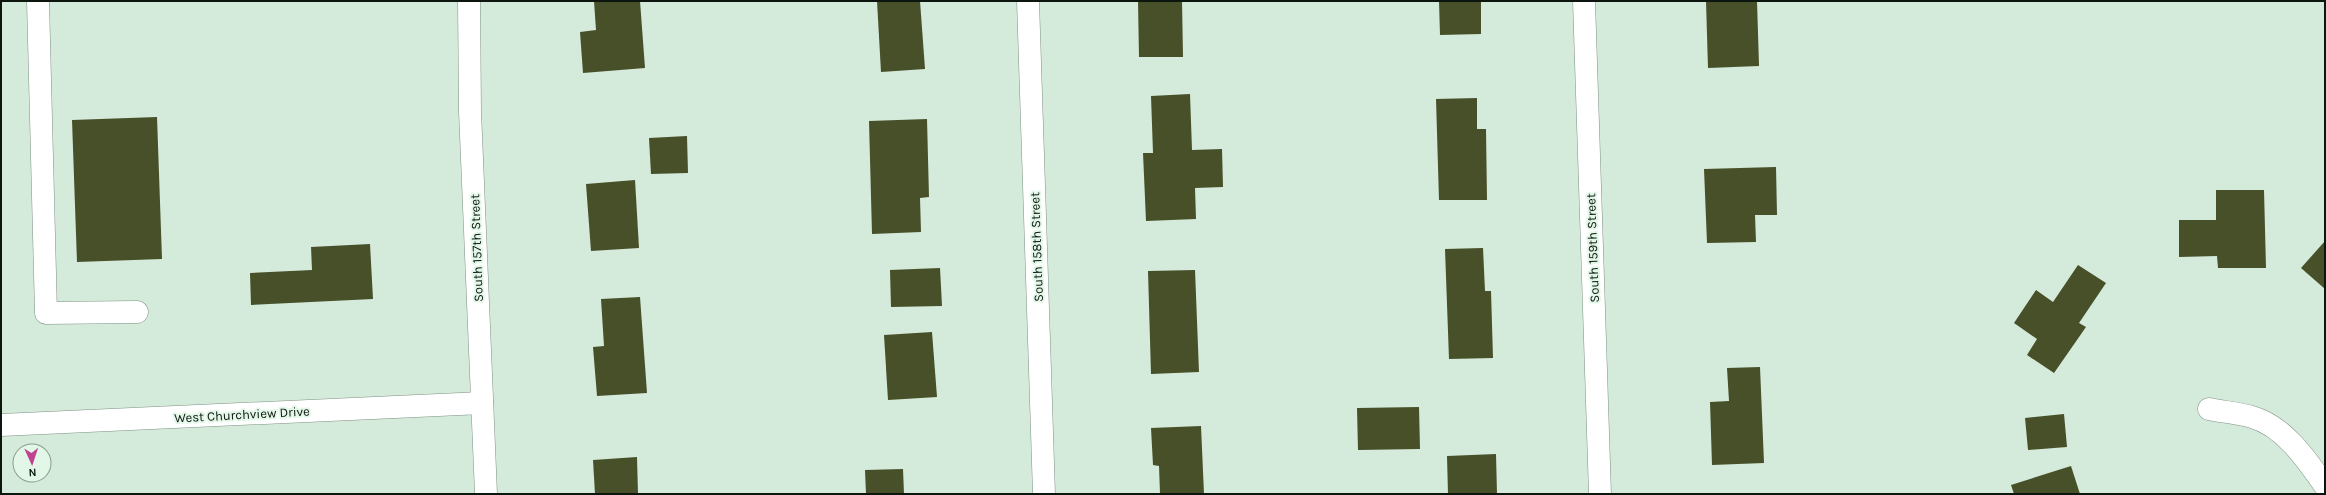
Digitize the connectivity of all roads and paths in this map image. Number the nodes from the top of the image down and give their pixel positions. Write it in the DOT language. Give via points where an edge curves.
graph roads {
  1 [pos="38,1"];
  2 [pos="469,1"];
  3 [pos="1028,1"];
  4 [pos="1584,1"];
  5 [pos="137,312"];
  6 [pos="482,403"];
  7 [pos="2209,410"];
  8 [pos="1,425"];
  9 [pos="2325,486"];
  10 [pos="486,494"];
  11 [pos="1044,494"];
  12 [pos="1600,494"];
  1 -- 5 [label="street" via="46,313"];
  2 -- 6 [label="street, South 157th Street" via="470,111"];
  3 -- 11 [label="street, South 158th Street"];
  4 -- 12 [label="street, South 159th Street"];
  6 -- 8 [label="street, West Churchview Drive"];
  6 -- 10 [label="street, South 157th Street"];
  7 -- 9 [label="street" via="2252,417 2270,425 2288,440"];
}
